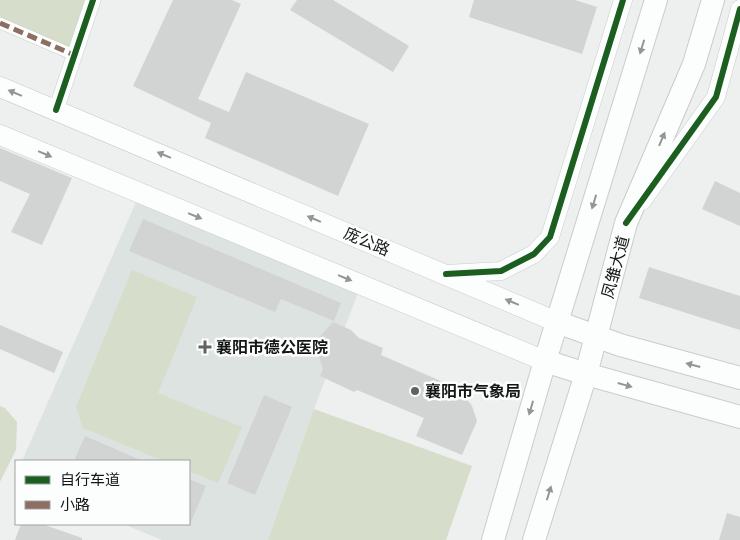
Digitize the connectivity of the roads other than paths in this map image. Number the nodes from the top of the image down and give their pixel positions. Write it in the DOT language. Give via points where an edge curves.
graph roads {
  1 [pos="93,0"];
  2 [pos="623,0"];
  3 [pos="656,0"];
  4 [pos="713,0"];
  5 [pos="740,9"];
  6 [pos="0,23"];
  7 [pos="74,54"];
  8 [pos="0,86"];
  9 [pos="56,110"];
  10 [pos="0,135"];
  11 [pos="626,223"];
  12 [pos="446,274"];
  13 [pos="557,322"];
  14 [pos="596,337"];
  15 [pos="544,361"];
  16 [pos="586,374"];
  17 [pos="740,378"];
  18 [pos="740,417"];
  19 [pos="493,538"];
  20 [pos="534,540"];
  1 -- 7 [label="street"];
  2 -- 12 [label="street" via="550,237 534,254 501,271"];
  3 -- 13 [label="main road, one-way"];
  11 -- 4 [label="main road, 凤雏大道, one-way" via="694,64"];
  5 -- 11 [label="street" via="716,97"];
  6 -- 7 [label="street"];
  7 -- 9 [label="street"];
  9 -- 8 [label="main road, 庞公路, one-way"];
  12 -- 9 [label="main road, 庞公路, one-way"];
  10 -- 15 [label="main road, one-way"];
  11 -- 14 [label="main road, 凤雏大道"];
  13 -- 12 [label="main road, 庞公路, one-way"];
  13 -- 14 [label="main road, 庞公路"];
  13 -- 15 [label="main road"];
  14 -- 16 [label="main road, 凤雏大道"];
  17 -- 14 [label="main road, 庞公路, one-way"];
  15 -- 16 [label="main road"];
  15 -- 19 [label="main road, one-way"];
  16 -- 18 [label="main road, one-way"];
  20 -- 16 [label="main road, 凤雏大道, one-way"];
}
